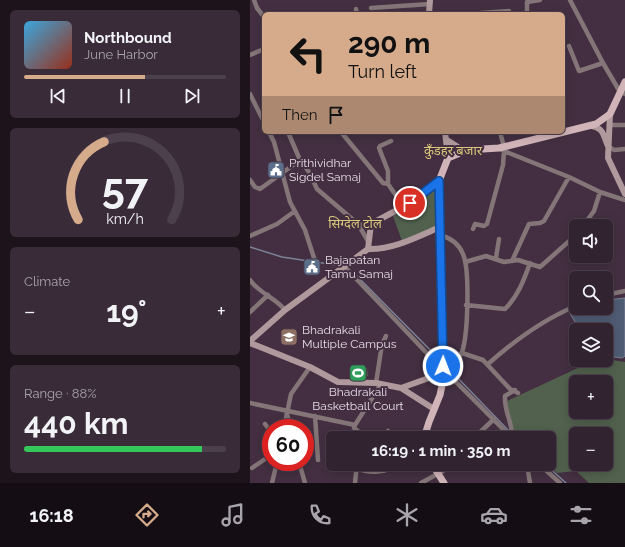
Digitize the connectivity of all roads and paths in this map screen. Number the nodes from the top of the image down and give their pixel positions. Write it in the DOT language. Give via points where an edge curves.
graph roads {
  1 [pos="254,0"];
  2 [pos="540,0"];
  3 [pos="570,0"];
  4 [pos="430,2"];
  5 [pos="371,8"];
  6 [pos="429,12"];
  7 [pos="527,12"];
  8 [pos="262,14"];
  9 [pos="569,46"];
  10 [pos="262,49"];
  11 [pos="250,55"];
  12 [pos="603,63"];
  13 [pos="625,82"];
  14 [pos="622,93"];
  15 [pos="250,94"];
  16 [pos="258,110"];
  17 [pos="262,112"];
  18 [pos="610,114"];
  19 [pos="262,118"];
  20 [pos="611,125"];
  21 [pos="625,125"];
  22 [pos="592,126"];
  23 [pos="565,131"];
  24 [pos="270,134"];
  25 [pos="289,134"];
  26 [pos="343,134"];
  27 [pos="446,134"];
  28 [pos="500,134"];
  29 [pos="541,135"];
  30 [pos="447,140"];
  31 [pos="391,141"];
  32 [pos="608,146"];
  33 [pos="503,149"];
  34 [pos="625,149"];
  35 [pos="467,150"];
  36 [pos="448,158"];
  37 [pos="300,160"];
  38 [pos="282,173"];
  39 [pos="569,177"];
  40 [pos="250,180"];
  41 [pos="439,181"];
  42 [pos="388,184"];
  43 [pos="600,192"];
  44 [pos="625,194"];
  45 [pos="625,200"];
  46 [pos="404,207"];
  47 [pos="295,211"];
  48 [pos="588,219"];
  49 [pos="358,224"];
  50 [pos="371,224"];
  51 [pos="440,227"];
  52 [pos="473,229"];
  53 [pos="440,235"];
  54 [pos="250,236"];
  55 [pos="499,239"];
  56 [pos="368,241"];
  57 [pos="569,241"];
  58 [pos="368,249"];
  59 [pos="496,258"];
  60 [pos="315,261"];
  61 [pos="512,261"];
  62 [pos="465,262"];
  63 [pos="530,263"];
  64 [pos="345,267"];
  65 [pos="250,280"];
  66 [pos="625,291"];
  67 [pos="613,294"];
  68 [pos="268,295"];
  69 [pos="466,305"];
  70 [pos="284,310"];
  71 [pos="569,310"];
  72 [pos="250,312"];
  73 [pos="386,336"];
  74 [pos="250,342"];
  75 [pos="462,353"];
  76 [pos="488,364"];
  77 [pos="310,367"];
  78 [pos="444,371"];
  79 [pos="378,383"];
  80 [pos="401,388"];
  81 [pos="250,403"];
  82 [pos="434,409"];
  83 [pos="286,411"];
  84 [pos="315,416"];
  85 [pos="285,419"];
  86 [pos="288,419"];
  87 [pos="494,419"];
  88 [pos="355,425"];
  89 [pos="358,431"];
  90 [pos="426,431"];
  91 [pos="481,431"];
  92 [pos="505,431"];
  93 [pos="512,431"];
  94 [pos="318,460"];
  95 [pos="262,461"];
  96 [pos="252,468"];
  97 [pos="274,471"];
  98 [pos="301,471"];
  99 [pos="356,471"];
  100 [pos="364,471"];
  101 [pos="375,471"];
  102 [pos="443,471"];
  103 [pos="528,471"];
  104 [pos="547,471"];
  105 [pos="437,473"];
  106 [pos="272,483"];
  107 [pos="304,483"];
  108 [pos="354,483"];
  109 [pos="421,483"];
  110 [pos="444,483"];
  111 [pos="530,483"];
  112 [pos="560,483"];
  1 -- 8 [label="street"];
  2 -- 7 [label="street" via="527,2"];
  3 -- 12 [label="street"];
  4 -- 5 [label="street"];
  4 -- 6 [label="main road"];
  9 -- 12 [label="street" via="579,71"];
  10 -- 11 [label="street"];
  12 -- 14 [label="street"];
  13 -- 14 [label="main road"];
  14 -- 18 [label="main road"];
  15 -- 16 [label="street"];
  16 -- 17 [label="street"];
  16 -- 19 [label="street"];
  18 -- 20 [label="main road"];
  18 -- 22 [label="main road"];
  20 -- 21 [label="street"];
  20 -- 32 [label="main road"];
  22 -- 23 [label="main road"];
  22 -- 32 [label="main road" via="601,128"];
  24 -- 38 [label="street"];
  25 -- 37 [label="street"];
  26 -- 42 [label="street" via="383,183"];
  27 -- 30 [label="main road"];
  28 -- 33 [label="street"];
  29 -- 33 [label="main road"];
  30 -- 35 [label="main road"];
  30 -- 36 [label="main road"];
  31 -- 42 [label="street" via="379,148 388,171"];
  32 -- 34 [label="street" via="614,150"];
  32 -- 44 [label="main road" via="609,163"];
  33 -- 35 [label="main road"];
  33 -- 39 [label="street"];
  33 -- 52 [label="street" via="503,165 487,224 475,224"];
  35 -- 36 [label="main road"];
  36 -- 41 [label="main road"];
  37 -- 38 [label="street"];
  37 -- 49 [label="street" via="323,196"];
  38 -- 40 [label="street" via="260,189"];
  38 -- 47 [label="street"];
  39 -- 43 [label="street"];
  39 -- 61 [label="street" via="544,221 529,224"];
  41 -- 46 [label="main road"];
  41 -- 51 [label="main road"];
  42 -- 46 [label="street"];
  43 -- 45 [label="street"];
  43 -- 48 [label="street" via="594,211"];
  46 -- 50 [label="main road"];
  47 -- 54 [label="street" via="277,224"];
  47 -- 60 [label="street" via="312,247"];
  49 -- 50 [label="street"];
  49 -- 56 [label="street"];
  50 -- 56 [label="main road"];
  51 -- 53 [label="main road"];
  51 -- 58 [label="main road" via="378,250"];
  53 -- 62 [label="street" via="459,245"];
  53 -- 78 [label="main road"];
  55 -- 59 [label="street"];
  56 -- 58 [label="main road"];
  57 -- 63 [label="street" via="540,267"];
  58 -- 64 [label="main road"];
  59 -- 61 [label="street" via="504,262"];
  59 -- 62 [label="street" via="486,256"];
  61 -- 63 [label="street"];
  62 -- 69 [label="street"];
  63 -- 69 [label="street" via="521,289 505,309"];
  64 -- 70 [label="main road"];
  64 -- 78 [label="street"];
  65 -- 68 [label="street" via="261,292"];
  66 -- 67 [label="street"];
  68 -- 70 [label="street" via="278,301"];
  68 -- 72 [label="street"];
  69 -- 75 [label="street" via="466,332"];
  70 -- 74 [label="main road"];
  71 -- 76 [label="street" via="508,346"];
  73 -- 79 [label="street" via="382,344"];
  74 -- 77 [label="main road"];
  75 -- 76 [label="street"];
  75 -- 78 [label="street"];
  76 -- 93 [label="street" via="510,389 516,392 505,396 504,402 504,408 512,422"];
  77 -- 79 [label="main road" via="338,382"];
  77 -- 83 [label="street" via="291,394"];
  78 -- 80 [label="main road"];
  78 -- 82 [label="main road"];
  78 -- 87 [label="street"];
  79 -- 80 [label="main road"];
  79 -- 88 [label="street"];
  80 -- 82 [label="main road"];
  81 -- 83 [label="street"];
  82 -- 90 [label="main road"];
  83 -- 84 [label="street"];
  83 -- 85 [label="street"];
  83 -- 86 [label="street"];
  84 -- 88 [label="street"];
  84 -- 94 [label="street"];
  87 -- 91 [label="street"];
  87 -- 92 [label="street"];
  88 -- 89 [label="street" via="354,428"];
  95 -- 96 [label="street"];
  97 -- 106 [label="street"];
  98 -- 107 [label="street"];
  99 -- 108 [label="street"];
  100 -- 101 [label="street"];
  102 -- 105 [label="street"];
  103 -- 111 [label="street"];
  104 -- 112 [label="street"];
  105 -- 109 [label="street"];
  105 -- 110 [label="main road"];
}
